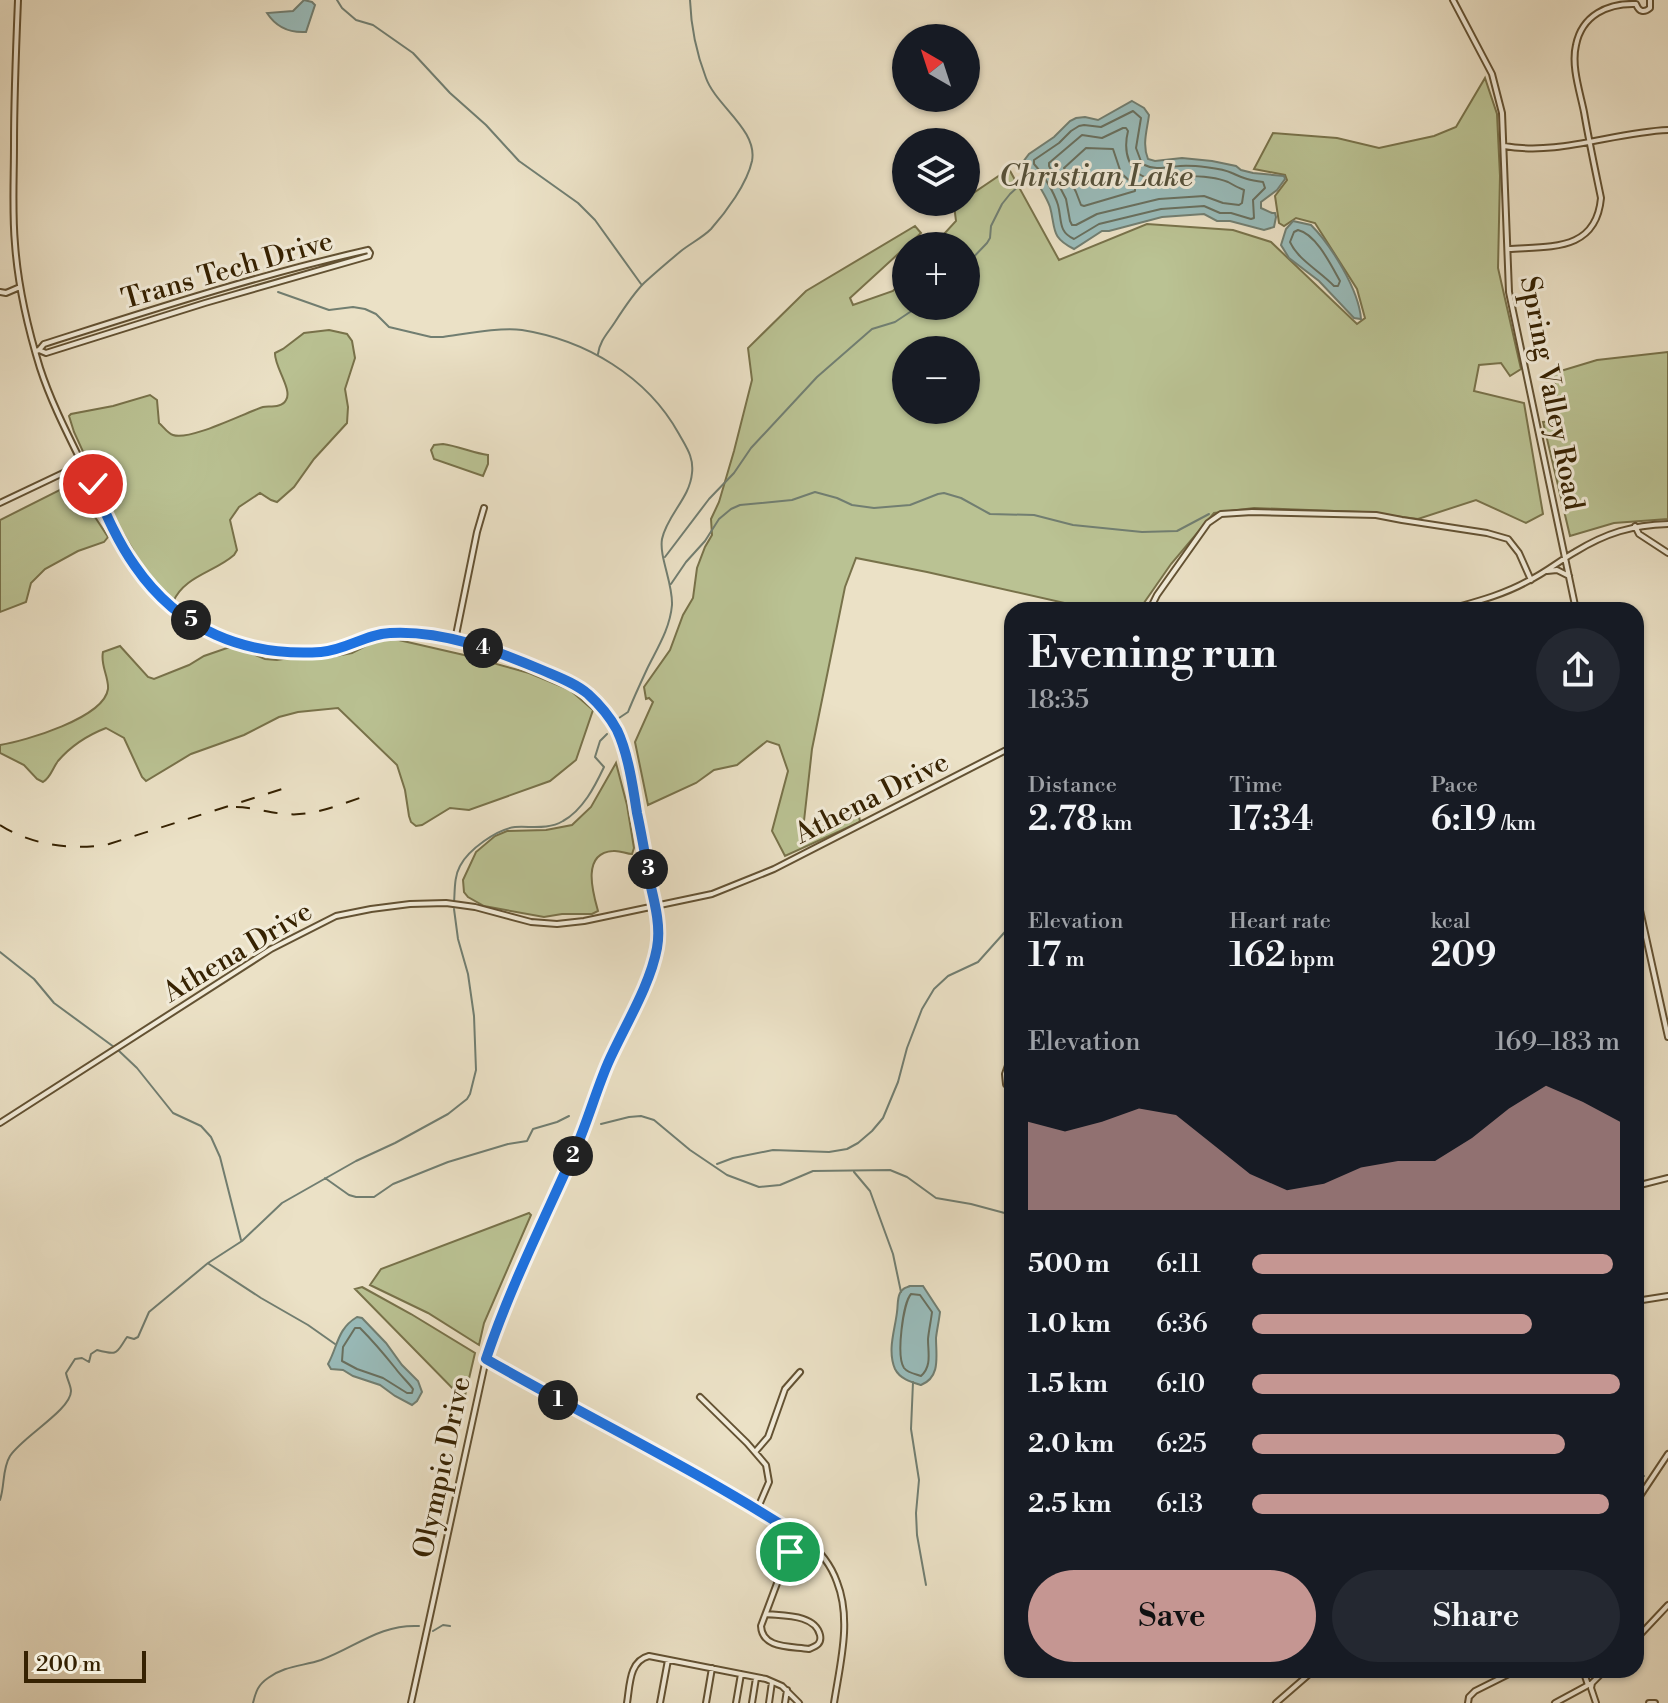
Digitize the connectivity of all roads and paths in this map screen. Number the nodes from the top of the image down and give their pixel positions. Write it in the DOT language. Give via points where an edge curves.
graph roads {
  1 [pos="18,0"];
  2 [pos="1453,0"];
  3 [pos="1602,0"];
  4 [pos="1650,0"];
  5 [pos="1637,2"];
  6 [pos="1613,3"];
  7 [pos="1605,8"];
  8 [pos="1668,130"];
  9 [pos="1590,142"];
  10 [pos="1504,146"];
  11 [pos="1508,249"];
  12 [pos="312,264"];
  13 [pos="314,272"];
  14 [pos="257,279"];
  15 [pos="20,287"];
  16 [pos="260,288"];
  17 [pos="0,292"];
  18 [pos="203,295"];
  19 [pos="205,303"];
  20 [pos="38,350"];
  21 [pos="82,464"];
  22 [pos="0,503"];
  23 [pos="484,508"];
  24 [pos="1668,524"];
  25 [pos="1635,526"];
  26 [pos="1561,539"];
  27 [pos="1578,550"];
  28 [pos="1668,553"];
  29 [pos="1565,558"];
  30 [pos="1545,571"];
  31 [pos="1569,576"];
  32 [pos="1531,580"];
  33 [pos="1154,602"];
  34 [pos="1474,602"];
  35 [pos="1574,602"];
  36 [pos="455,640"];
  37 [pos="1004,751"];
  38 [pos="656,906"];
  39 [pos="1644,933"];
  40 [pos="1668,1037"];
  41 [pos="0,1123"];
  42 [pos="1668,1178"];
  43 [pos="1644,1184"];
  44 [pos="1668,1296"];
  45 [pos="1644,1300"];
  46 [pos="486,1359"];
  47 [pos="800,1372"];
  48 [pos="700,1397"];
  49 [pos="755,1452"];
  50 [pos="1668,1454"];
  51 [pos="1644,1490"];
  52 [pos="757,1510"];
  53 [pos="805,1540"];
  54 [pos="1668,1605"];
  55 [pos="766,1614"];
  56 [pos="1644,1630"];
  57 [pos="668,1660"];
  58 [pos="712,1668"];
  59 [pos="741,1674"];
  60 [pos="757,1677"];
  61 [pos="1305,1678"];
  62 [pos="1501,1678"];
  63 [pos="1587,1678"];
  64 [pos="1596,1678"];
  65 [pos="772,1681"];
  66 [pos="1590,1684"];
  67 [pos="787,1690"];
  68 [pos="411,1703"];
  69 [pos="627,1703"];
  70 [pos="660,1703"];
  71 [pos="706,1703"];
  72 [pos="736,1703"];
  73 [pos="752,1703"];
  74 [pos="769,1703"];
  75 [pos="785,1703"];
  76 [pos="799,1703"];
  77 [pos="834,1703"];
  78 [pos="1276,1703"];
  79 [pos="1468,1703"];
  80 [pos="1555,1703"];
  81 [pos="1596,1703"];
  82 [pos="1649,1703"];
  83 [pos="1655,1703"];
  1 -- 15 [label="street, Olympic Drive" via="13,204"];
  2 -- 10 [label="street, Spring Valley Road" via="1492,74"];
  3 -- 7 [label="street"];
  4 -- 5 [label="street" via="1646,11"];
  5 -- 6 [label="street"];
  6 -- 7 [label="street"];
  7 -- 9 [label="street" via="1586,23 1576,43"];
  8 -- 9 [label="street"];
  9 -- 10 [label="street" via="1544,149"];
  9 -- 11 [label="street" via="1601,198 1591,228 1569,244"];
  10 -- 11 [label="street, Spring Valley Road"];
  11 -- 26 [label="street, Spring Valley Road" via="1509,292"];
  12 -- 13 [label="street"];
  12 -- 13 [label="street, Trans Tech Drive" via="370,253"];
  12 -- 14 [label="street, Trans Tech Drive"];
  13 -- 16 [label="street, Trans Tech Drive"];
  14 -- 16 [label="street"];
  14 -- 18 [label="street, Trans Tech Drive"];
  15 -- 17 [label="street"];
  15 -- 20 [label="street, Olympic Drive"];
  16 -- 19 [label="street, Trans Tech Drive"];
  18 -- 19 [label="street"];
  18 -- 20 [label="street, Trans Tech Drive"];
  19 -- 20 [label="street, Trans Tech Drive" via="46,353"];
  20 -- 21 [label="street, Olympic Drive" via="48,389"];
  21 -- 22 [label="street"];
  21 -- 36 [label="street, Olympic Drive" via="135,567 174,609 223,639 252,648 308,652 335,650 385,633"];
  23 -- 36 [label="street"];
  24 -- 25 [label="street"];
  25 -- 27 [label="street"];
  25 -- 28 [label="street"];
  26 -- 27 [label="street"];
  26 -- 29 [label="street, Spring Valley Road"];
  27 -- 29 [label="street"];
  29 -- 30 [label="street"];
  29 -- 31 [label="street, Spring Valley Road"];
  30 -- 31 [label="street"];
  30 -- 32 [label="street"];
  31 -- 35 [label="street, Spring Valley Road"];
  32 -- 33 [label="street" via="1508,539 1487,533 1376,515 1221,514 1208,523"];
  32 -- 34 [label="street"];
  36 -- 38 [label="street, Olympic Drive" via="560,678 587,693 605,713 628,766"];
  37 -- 38 [label="street, Athena Drive" via="755,877 712,894"];
  38 -- 41 [label="street, Athena Drive" via="557,924 446,903 336,916 271,949"];
  38 -- 46 [label="street, Olympic Drive" via="652,967"];
  39 -- 40 [label="street"];
  42 -- 43 [label="street"];
  44 -- 45 [label="street"];
  46 -- 52 [label="street"];
  46 -- 68 [label="street, Olympic Drive"];
  47 -- 49 [label="street" via="785,1389 768,1437"];
  48 -- 49 [label="street"];
  49 -- 52 [label="street" via="766,1465 769,1482"];
  50 -- 51 [label="street"];
  52 -- 53 [label="street"];
  53 -- 55 [label="street" via="791,1551"];
  53 -- 77 [label="street" via="830,1567 844,1610"];
  54 -- 56 [label="street"];
  55 -- 55 [label="street" via="761,1630 769,1642 809,1649 819,1643 808,1620"];
  57 -- 58 [label="street"];
  57 -- 69 [label="street" via="646,1656 635,1663"];
  57 -- 70 [label="street"];
  58 -- 59 [label="street"];
  58 -- 71 [label="street"];
  59 -- 60 [label="street"];
  59 -- 72 [label="street"];
  60 -- 65 [label="street"];
  60 -- 73 [label="street"];
  61 -- 78 [label="street"];
  62 -- 79 [label="street" via="1475,1691"];
  63 -- 66 [label="street"];
  64 -- 66 [label="street"];
  65 -- 67 [label="street"];
  65 -- 74 [label="street"];
  66 -- 80 [label="street"];
  66 -- 81 [label="street"];
  67 -- 75 [label="street"];
  67 -- 76 [label="street"];
  82 -- 83 [label="street"];
}
